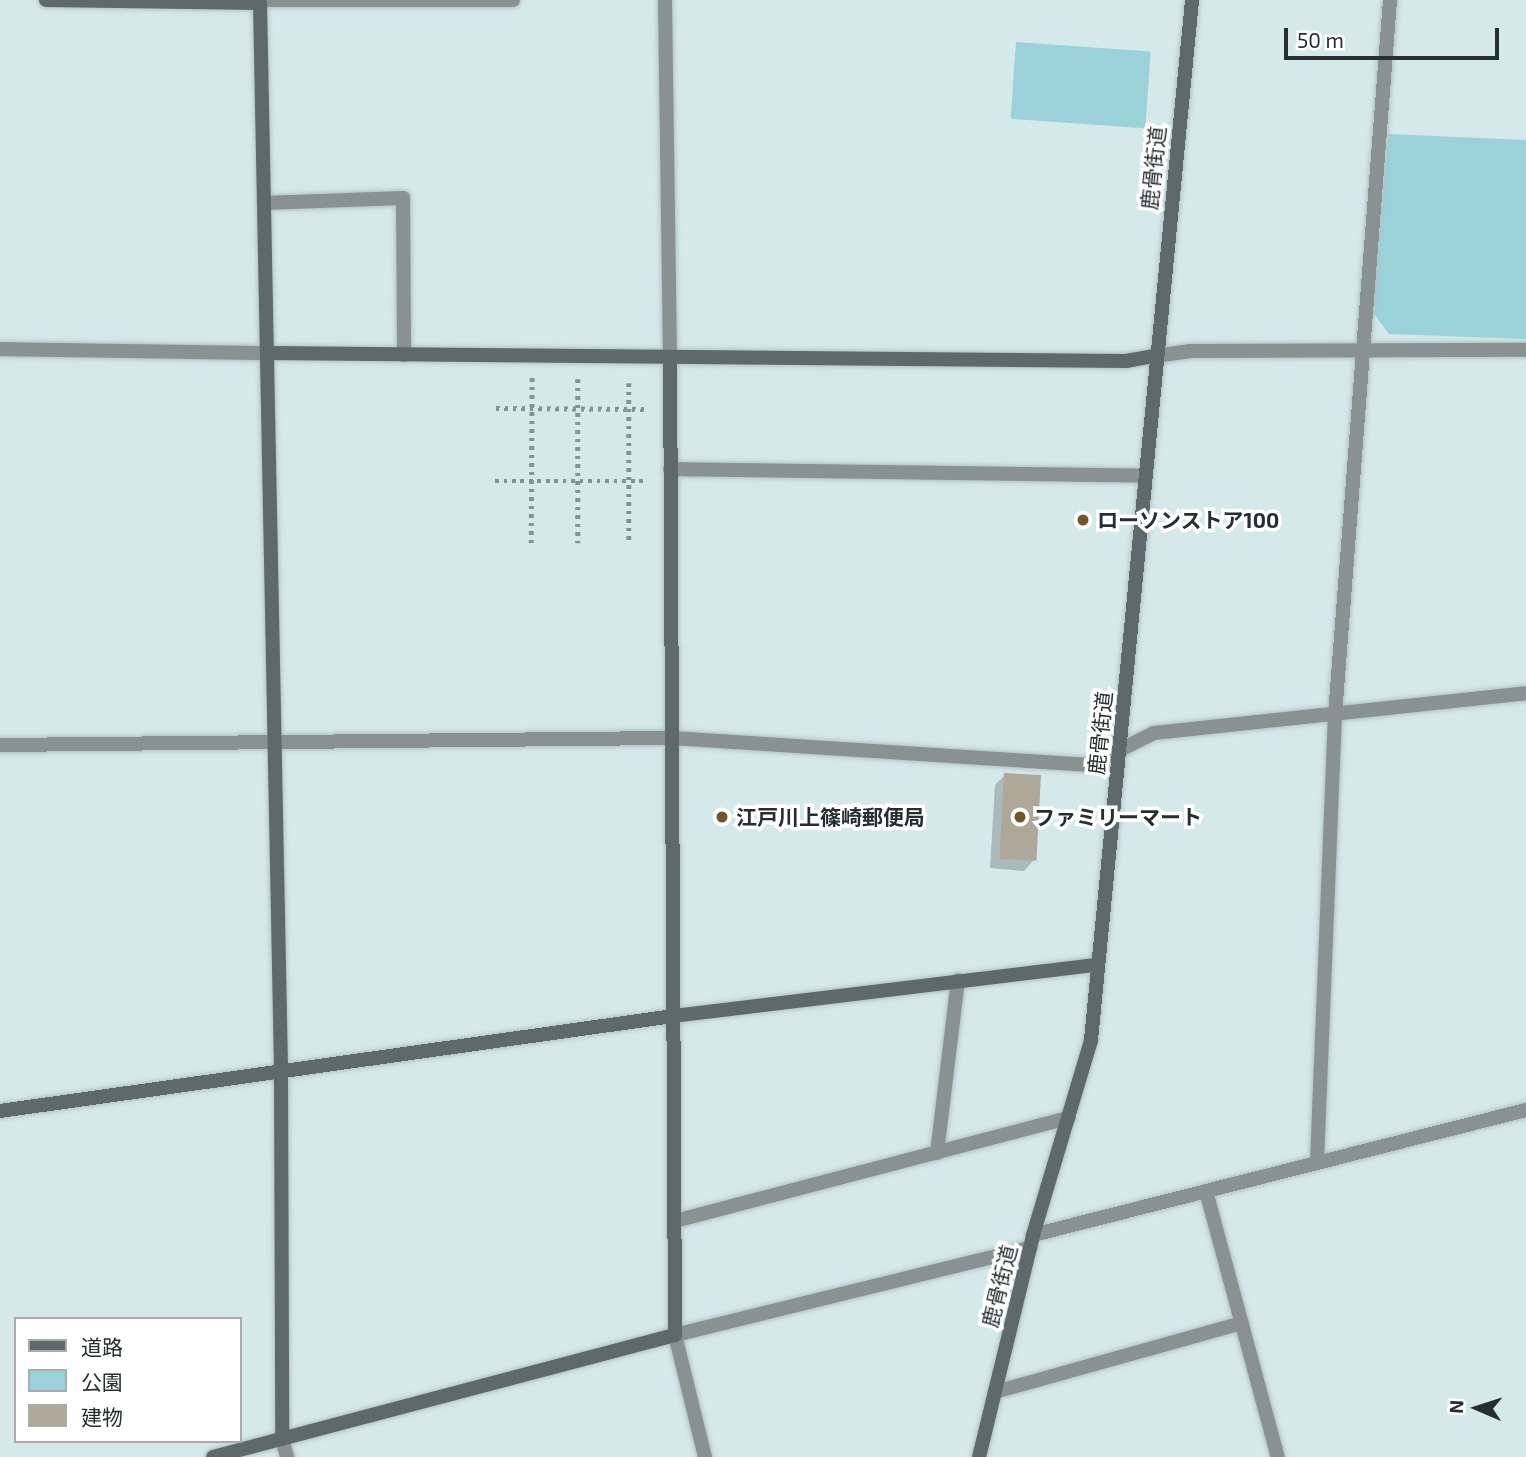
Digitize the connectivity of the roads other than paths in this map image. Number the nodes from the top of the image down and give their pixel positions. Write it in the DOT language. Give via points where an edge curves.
graph roads {
  1 [pos="46,0"];
  2 [pos="513,0"];
  3 [pos="665,0"];
  4 [pos="1192,0"];
  5 [pos="1390,0"];
  6 [pos="260,2"];
  7 [pos="264,204"];
  8 [pos="0,349"];
  9 [pos="1361,350"];
  10 [pos="1526,350"];
  11 [pos="267,353"];
  12 [pos="404,355"];
  13 [pos="1155,356"];
  14 [pos="670,358"];
  15 [pos="670,469"];
  16 [pos="1146,476"];
  17 [pos="1526,693"];
  18 [pos="1335,715"];
  19 [pos="672,738"];
  20 [pos="0,745"];
  21 [pos="275,745"];
  22 [pos="1120,751"];
  23 [pos="1097,965"];
  24 [pos="958,980"];
  25 [pos="673,1016"];
  26 [pos="281,1071"];
  27 [pos="1526,1110"];
  28 [pos="0,1111"];
  29 [pos="1069,1118"];
  30 [pos="937,1153"];
  31 [pos="1317,1162"];
  32 [pos="1206,1191"];
  33 [pos="674,1221"];
  34 [pos="1032,1242"];
  35 [pos="1242,1323"];
  36 [pos="675,1335"];
  37 [pos="995,1392"];
  38 [pos="282,1439"];
  39 [pos="213,1457"];
  40 [pos="287,1457"];
  41 [pos="705,1457"];
  42 [pos="979,1457"];
  43 [pos="1278,1457"];
  1 -- 6 [label="street"];
  2 -- 6 [label="street"];
  3 -- 14 [label="street"];
  4 -- 13 [label="street, 鹿骨街道"];
  5 -- 9 [label="street"];
  6 -- 7 [label="street"];
  7 -- 11 [label="street"];
  7 -- 12 [label="street" via="403,198"];
  8 -- 11 [label="street"];
  9 -- 10 [label="street"];
  9 -- 13 [label="street" via="1191,351"];
  9 -- 18 [label="street"];
  11 -- 12 [label="street"];
  11 -- 21 [label="street"];
  12 -- 14 [label="street"];
  13 -- 14 [label="street" via="1126,361"];
  13 -- 16 [label="street, 鹿骨街道"];
  14 -- 15 [label="street"];
  15 -- 16 [label="street"];
  15 -- 19 [label="street"];
  16 -- 22 [label="street, 鹿骨街道"];
  17 -- 18 [label="street"];
  18 -- 22 [label="street" via="1154,733"];
  18 -- 31 [label="street"];
  19 -- 21 [label="street"];
  19 -- 22 [label="street" via="1090,765"];
  19 -- 25 [label="street"];
  20 -- 21 [label="street"];
  21 -- 26 [label="street"];
  22 -- 23 [label="street, 鹿骨街道"];
  23 -- 24 [label="street"];
  23 -- 29 [label="street, 鹿骨街道" via="1091,1040"];
  24 -- 25 [label="street"];
  24 -- 30 [label="street"];
  25 -- 26 [label="street"];
  25 -- 33 [label="street"];
  26 -- 28 [label="street"];
  26 -- 38 [label="street"];
  27 -- 31 [label="street"];
  29 -- 30 [label="street"];
  29 -- 34 [label="street, 鹿骨街道"];
  30 -- 33 [label="street"];
  31 -- 32 [label="street"];
  32 -- 34 [label="street"];
  32 -- 35 [label="street"];
  33 -- 36 [label="street"];
  34 -- 36 [label="street"];
  34 -- 37 [label="street, 鹿骨街道"];
  35 -- 37 [label="street"];
  35 -- 43 [label="street"];
  36 -- 38 [label="street"];
  36 -- 41 [label="street"];
  37 -- 42 [label="street, 鹿骨街道"];
  38 -- 39 [label="street"];
  38 -- 40 [label="street"];
}
